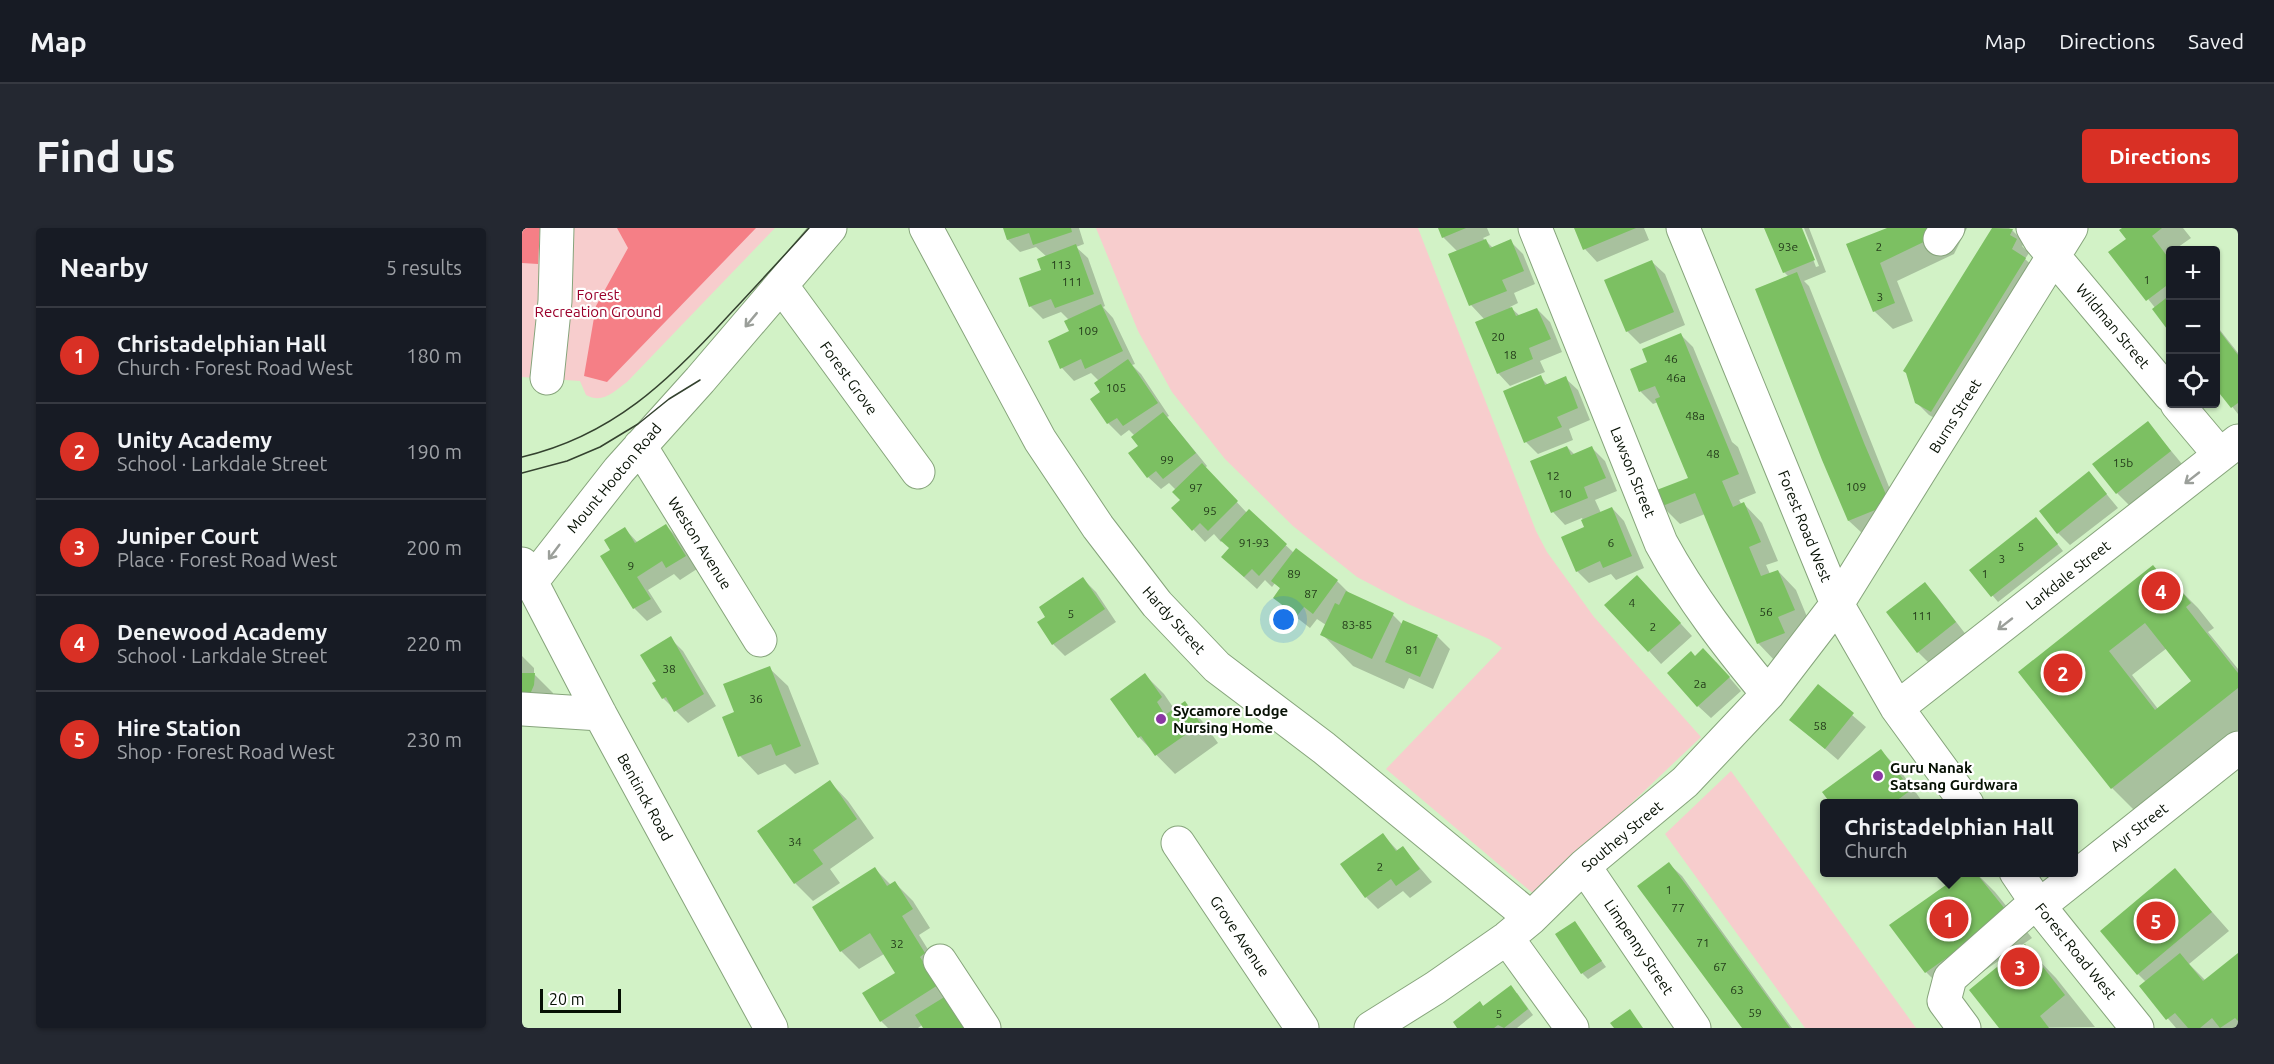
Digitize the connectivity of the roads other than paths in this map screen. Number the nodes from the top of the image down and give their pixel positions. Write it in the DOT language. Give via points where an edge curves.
graph roads {
  1 [pos="557,228"];
  2 [pos="830,228"];
  3 [pos="926,228"];
  4 [pos="1535,228"];
  5 [pos="1683,228"];
  6 [pos="2033,228"];
  7 [pos="2071,228"];
  8 [pos="2055,256"];
  9 [pos="781,285"];
  10 [pos="547,378"];
  11 [pos="2166,391"];
  12 [pos="2182,408"];
  13 [pos="640,446"];
  14 [pos="2229,448"];
  15 [pos="918,472"];
  16 [pos="527,572"];
  17 [pos="1837,604"];
  18 [pos="760,640"];
  19 [pos="1768,694"];
  20 [pos="1897,708"];
  21 [pos="522,710"];
  22 [pos="600,714"];
  23 [pos="2238,748"];
  24 [pos="1963,799"];
  25 [pos="1178,843"];
  26 [pos="1584,866"];
  27 [pos="2078,873"];
  28 [pos="2019,877"];
  29 [pos="2073,877"];
  30 [pos="2038,904"];
  31 [pos="1519,928"];
  32 [pos="940,961"];
  33 [pos="771,1028"];
  34 [pos="984,1028"];
  35 [pos="1302,1028"];
  36 [pos="1371,1028"];
  37 [pos="1572,1028"];
  38 [pos="1694,1028"];
  39 [pos="1964,1028"];
  40 [pos="2137,1028"];
  1 -- 10 [label="street"];
  2 -- 9 [label="street, Mount Hooton Road"];
  3 -- 31 [label="street, Hardy Street" via="1040,440 1098,528 1157,604 1217,667 1324,748"];
  4 -- 19 [label="street, Lawson Street" via="1661,543 1702,612"];
  5 -- 17 [label="street, Forest Road West"];
  6 -- 8 [label="street, Wildman Street"];
  7 -- 8 [label="street, Burns Street"];
  8 -- 11 [label="street, Wildman Street"];
  8 -- 17 [label="street, Burns Street"];
  9 -- 13 [label="street, Mount Hooton Road, one-way"];
  9 -- 15 [label="street, Forest Grove"];
  12 -- 14 [label="street"];
  13 -- 16 [label="street, Mount Hooton Road, one-way" via="572,528"];
  13 -- 18 [label="street, Weston Avenue"];
  14 -- 20 [label="street, Larkdale Street, one-way"];
  16 -- 22 [label="street, Bentinck Road"];
  17 -- 19 [label="street, Southey Street"];
  17 -- 20 [label="street, Forest Road West"];
  19 -- 26 [label="street, Southey Street" via="1685,782"];
  20 -- 24 [label="street, Forest Road West"];
  21 -- 22 [label="street"];
  22 -- 33 [label="street, Bentinck Road"];
  23 -- 27 [label="street, Ayr Street"];
  25 -- 35 [label="street, Grove Avenue"];
  26 -- 31 [label="street, Southey Street"];
  26 -- 38 [label="street, Limpenny Street"];
  28 -- 30 [label="street, Forest Road West"];
  29 -- 30 [label="street, Ayr Street"];
  30 -- 39 [label="street, Ayr Street" via="1950,978 1944,1001"];
  30 -- 40 [label="street, Forest Road West"];
  31 -- 36 [label="street, Southey Street"];
  31 -- 37 [label="street, Hardy Street"];
  32 -- 34 [label="street"];
}
